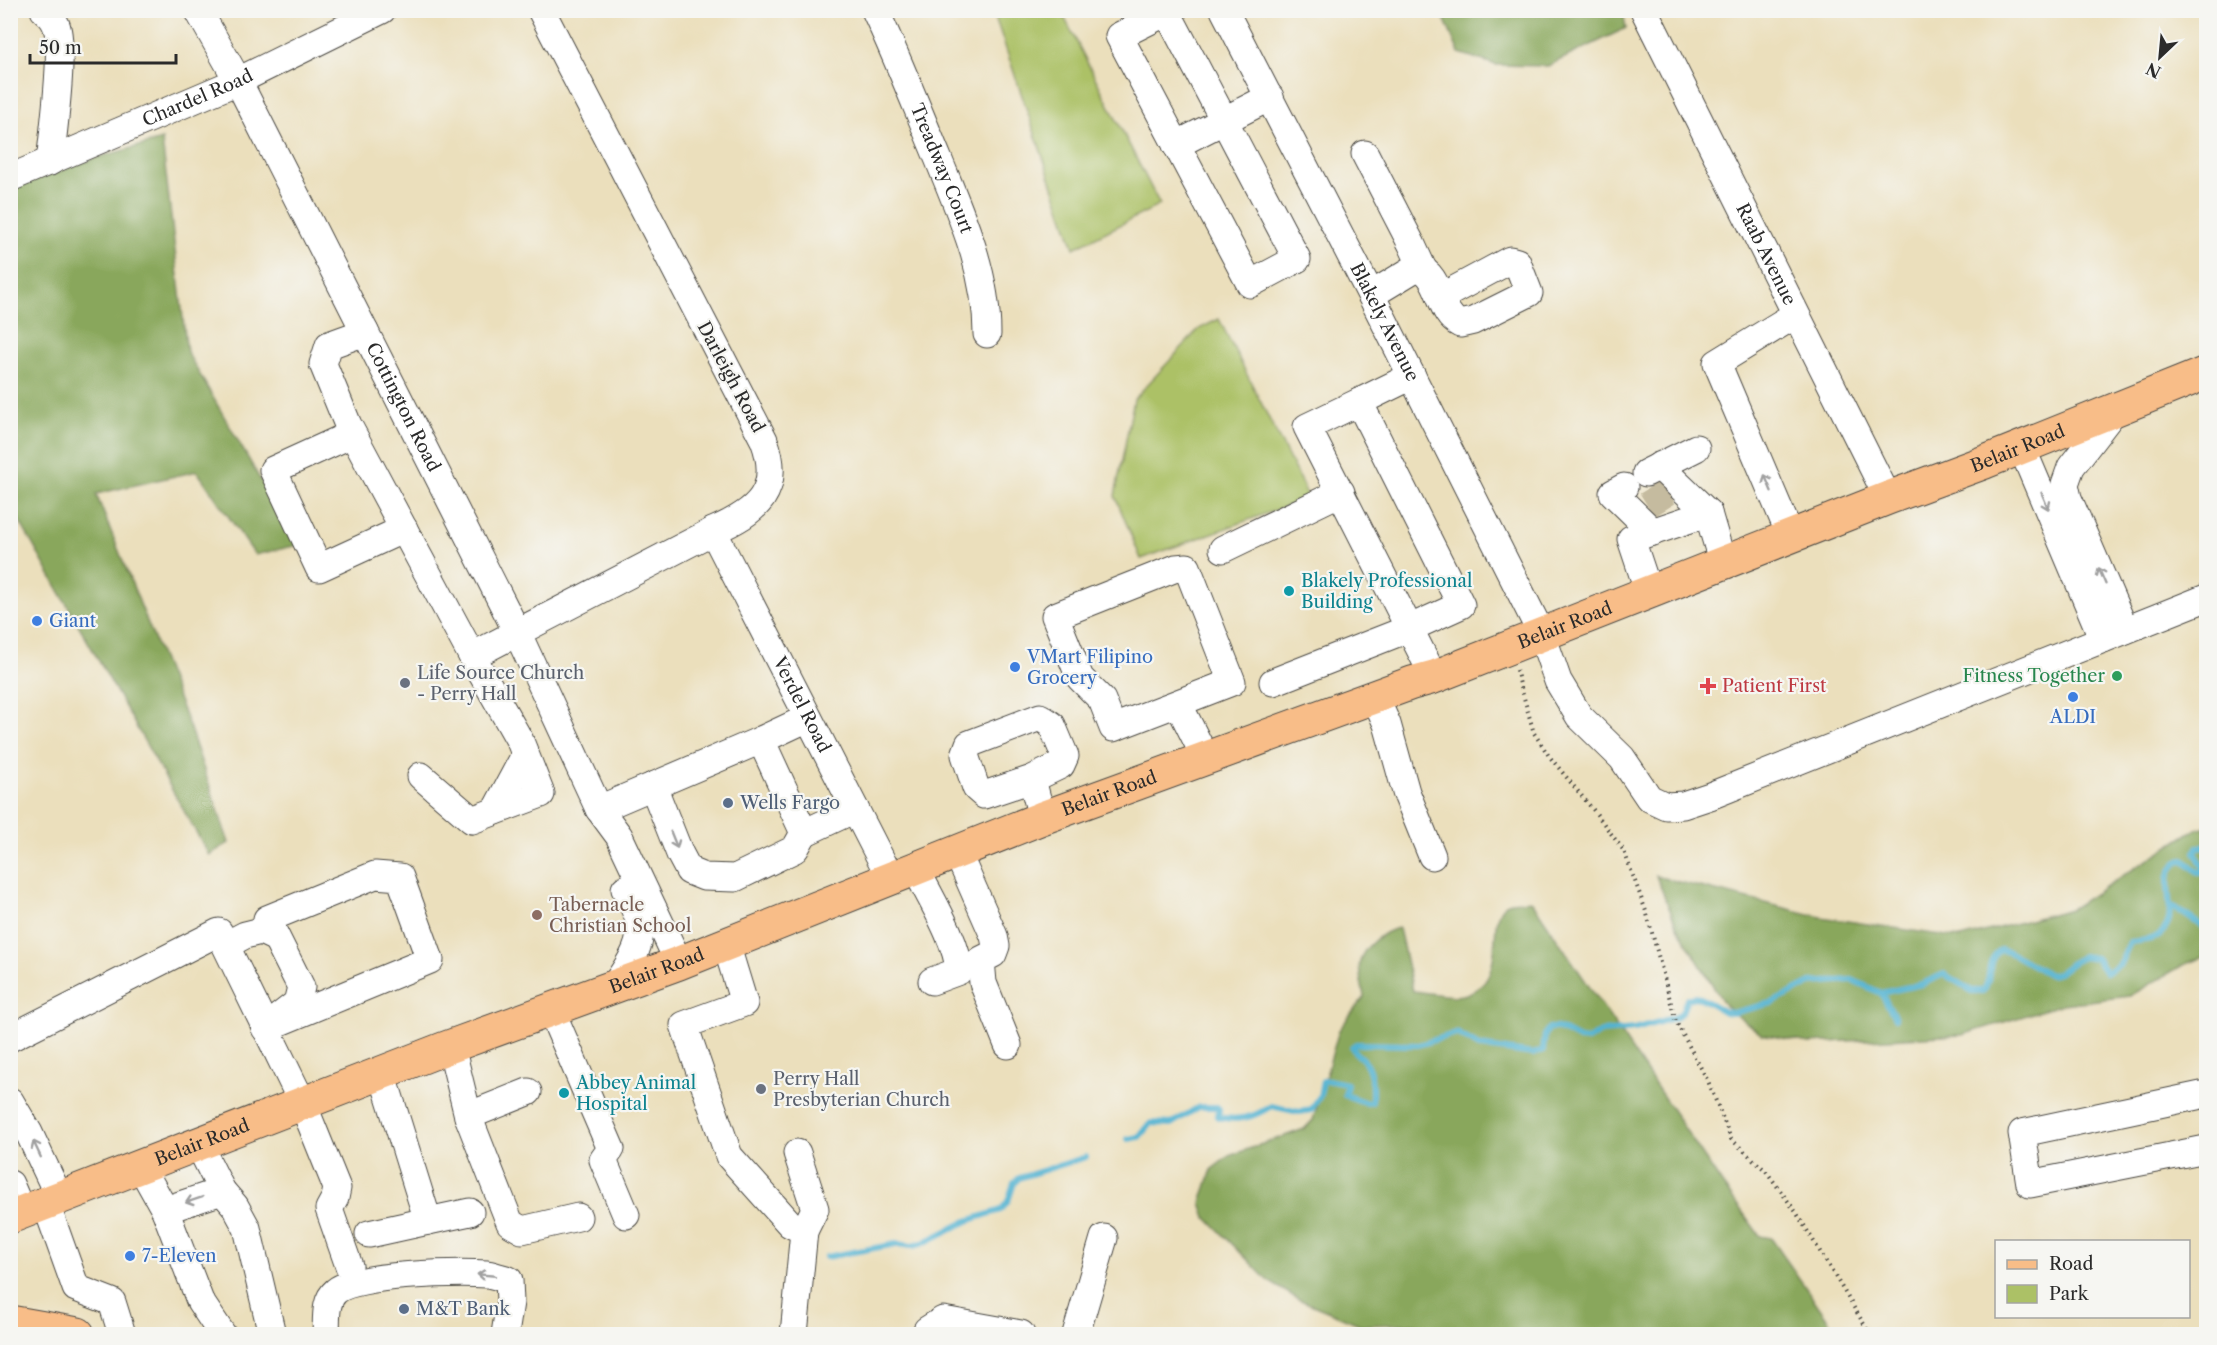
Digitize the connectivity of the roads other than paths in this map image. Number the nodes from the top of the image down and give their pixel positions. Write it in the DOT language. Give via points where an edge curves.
graph roads {
  1 [pos="44,10"];
  2 [pos="198,10"];
  3 [pos="382,10"];
  4 [pos="541,10"];
  5 [pos="874,10"];
  6 [pos="1224,10"];
  7 [pos="1644,10"];
  8 [pos="238,81"];
  9 [pos="1270,97"];
  10 [pos="1224,121"];
  11 [pos="1176,145"];
  12 [pos="1365,154"];
  13 [pos="50,162"];
  14 [pos="10,178"];
  15 [pos="1423,269"];
  16 [pos="1371,295"];
  17 [pos="1441,297"];
  18 [pos="1795,315"];
  19 [pos="365,332"];
  20 [pos="987,334"];
  21 [pos="2206,373"];
  22 [pos="1412,376"];
  23 [pos="1359,402"];
  24 [pos="2115,410"];
  25 [pos="352,434"];
  26 [pos="1696,448"];
  27 [pos="2022,448"];
  28 [pos="1643,475"];
  29 [pos="1341,492"];
  30 [pos="1888,498"];
  31 [pos="1656,505"];
  32 [pos="1708,513"];
  33 [pos="404,529"];
  34 [pos="712,531"];
  35 [pos="1791,537"];
  36 [pos="1223,549"];
  37 [pos="1723,564"];
  38 [pos="1649,593"];
  39 [pos="2206,598"];
  40 [pos="1408,629"];
  41 [pos="517,633"];
  42 [pos="2114,634"];
  43 [pos="1542,635"];
  44 [pos="472,656"];
  45 [pos="1434,677"];
  46 [pos="1274,682"];
  47 [pos="1375,697"];
  48 [pos="1178,703"];
  49 [pos="808,718"];
  50 [pos="761,740"];
  51 [pos="1206,759"];
  52 [pos="421,776"];
  53 [pos="1032,779"];
  54 [pos="653,786"];
  55 [pos="599,809"];
  56 [pos="855,809"];
  57 [pos="1042,818"];
  58 [pos="804,832"];
  59 [pos="957,852"];
  60 [pos="1431,856"];
  61 [pos="903,874"];
  62 [pos="272,928"];
  63 [pos="222,939"];
  64 [pos="726,944"];
  65 [pos="679,963"];
  66 [pos="932,981"];
  67 [pos="301,987"];
  68 [pos="614,987"];
  69 [pos="340,997"];
  70 [pos="551,1010"];
  71 [pos="265,1028"];
  72 [pos="10,1038"];
  73 [pos="1008,1044"];
  74 [pos="452,1046"];
  75 [pos="382,1073"];
  76 [pos="528,1092"];
  77 [pos="2206,1094"];
  78 [pos="10,1101"];
  79 [pos="303,1104"];
  80 [pos="468,1116"];
  81 [pos="199,1144"];
  82 [pos="2206,1149"];
  83 [pos="797,1154"];
  84 [pos="141,1167"];
  85 [pos="222,1191"];
  86 [pos="30,1203"];
  87 [pos="165,1210"];
  88 [pos="470,1212"];
  89 [pos="626,1215"];
  90 [pos="578,1217"];
  91 [pos="428,1221"];
  92 [pos="804,1231"];
  93 [pos="369,1234"];
  94 [pos="1104,1238"];
  95 [pos="349,1266"];
  96 [pos="10,1322"];
  97 [pos="78,1335"];
  98 [pos="122,1335"];
  99 [pos="222,1335"];
  100 [pos="272,1335"];
  101 [pos="326,1335"];
  102 [pos="505,1335"];
  103 [pos="794,1335"];
  104 [pos="926,1335"];
  105 [pos="1021,1335"];
  106 [pos="1076,1335"];
  1 -- 13 [label="street" via="57,26 58,43"];
  2 -- 8 [label="street, Cottington Road"];
  3 -- 8 [label="street, Chardel Road"];
  4 -- 34 [label="street, Darleigh Road" via="771,459 771,479 763,497 750,511"];
  5 -- 20 [label="street, Treadway Court" via="899,62 976,256 987,312"];
  6 -- 9 [label="street, Blakely Avenue"];
  7 -- 18 [label="street, Raab Avenue"];
  8 -- 13 [label="street, Chardel Road"];
  8 -- 19 [label="street, Cottington Road"];
  9 -- 10 [label="street"];
  9 -- 16 [label="street, Blakely Avenue"];
  10 -- 11 [label="street"];
  10 -- 11 [label="street" via="1167,12 1119,36"];
  10 -- 11 [label="street" via="1297,259 1250,284"];
  12 -- 15 [label="street"];
  13 -- 14 [label="street, Chardel Road"];
  15 -- 16 [label="street" via="1417,267"];
  15 -- 17 [label="street" via="1432,277"];
  16 -- 22 [label="street, Blakely Avenue"];
  18 -- 30 [label="street, Raab Avenue"];
  35 -- 18 [label="street, one-way" via="1717,363"];
  19 -- 25 [label="street" via="328,345 323,364"];
  19 -- 41 [label="street, Cottington Road"];
  21 -- 24 [label="main road, Belair Road"];
  22 -- 23 [label="street"];
  22 -- 43 [label="street, Blakely Avenue"];
  23 -- 29 [label="street" via="1307,427"];
  23 -- 40 [label="street" via="1461,605"];
  24 -- 27 [label="main road, Belair Road"];
  42 -- 24 [label="street, one-way" via="2065,484 2071,467"];
  25 -- 33 [label="street"];
  25 -- 33 [label="street" via="273,470 319,568"];
  26 -- 28 [label="street"];
  27 -- 30 [label="main road, Belair Road"];
  27 -- 42 [label="street, one-way"];
  28 -- 31 [label="street"];
  28 -- 31 [label="street" via="1613,493"];
  29 -- 36 [label="street"];
  29 -- 40 [label="street"];
  30 -- 35 [label="main road, Belair Road"];
  31 -- 32 [label="street"];
  31 -- 32 [label="street"];
  31 -- 38 [label="street" via="1631,539"];
  32 -- 37 [label="street"];
  33 -- 44 [label="street"];
  34 -- 41 [label="street, Darleigh Road"];
  34 -- 49 [label="street, Verdel Road"];
  35 -- 37 [label="main road, Belair Road"];
  37 -- 38 [label="main road, Belair Road"];
  38 -- 43 [label="main road, Belair Road"];
  39 -- 42 [label="street, Blakely Avenue"];
  40 -- 45 [label="street"];
  40 -- 46 [label="street"];
  41 -- 44 [label="street, Darleigh Road"];
  41 -- 55 [label="street, Cottington Road"];
  42 -- 43 [label="street, Blakely Avenue" via="1710,796 1666,806 1649,798 1622,758 1579,716 1557,681"];
  43 -- 45 [label="main road, Belair Road"];
  44 -- 52 [label="street" via="520,741 541,794 472,820"];
  45 -- 47 [label="main road, Belair Road"];
  47 -- 51 [label="main road, Belair Road"];
  47 -- 60 [label="street"];
  48 -- 48 [label="street" via="1232,682 1186,567 1055,616 1080,678 1102,700 1113,728"];
  48 -- 51 [label="street"];
  49 -- 50 [label="street"];
  49 -- 56 [label="street, Verdel Road"];
  50 -- 54 [label="street"];
  50 -- 58 [label="street"];
  51 -- 57 [label="main road, Belair Road"];
  53 -- 57 [label="street"];
  54 -- 55 [label="street"];
  54 -- 58 [label="street, one-way" via="689,871 704,877 735,878 795,849"];
  55 -- 65 [label="street, Cottington Road" via="619,836"];
  55 -- 68 [label="street, Cottington Road" via="604,840 639,921 637,947"];
  56 -- 58 [label="street"];
  56 -- 61 [label="street, Verdel Road"];
  57 -- 59 [label="main road, Belair Road"];
  59 -- 61 [label="main road, Belair Road"];
  59 -- 73 [label="street" via="994,936 993,954 981,960 983,983"];
  61 -- 64 [label="main road, Belair Road"];
  61 -- 66 [label="street, Verdel Road" via="948,934 959,960 959,971"];
  62 -- 63 [label="street"];
  62 -- 67 [label="street"];
  62 -- 69 [label="street" via="375,875 400,878 430,960"];
  63 -- 71 [label="street"];
  63 -- 72 [label="street"];
  64 -- 65 [label="main road, Belair Road"];
  64 -- 92 [label="street" via="744,1003 684,1025 729,1156 790,1224"];
  65 -- 68 [label="main road, Belair Road"];
  67 -- 69 [label="street"];
  67 -- 71 [label="street" via="297,1003"];
  68 -- 70 [label="main road, Belair Road"];
  69 -- 71 [label="street"];
  70 -- 74 [label="main road, Belair Road"];
  70 -- 89 [label="street" via="611,1149 603,1160"];
  71 -- 79 [label="street"];
  74 -- 75 [label="main road, Belair Road"];
  74 -- 80 [label="street"];
  75 -- 79 [label="main road, Belair Road"];
  75 -- 91 [label="street"];
  76 -- 80 [label="street"];
  77 -- 82 [label="street" via="2022,1133 2030,1184"];
  86 -- 78 [label="street, one-way" via="29,1133"];
  79 -- 81 [label="main road, Belair Road"];
  79 -- 95 [label="street" via="337,1188 329,1209"];
  80 -- 90 [label="street" via="510,1223 522,1230"];
  81 -- 84 [label="main road, Belair Road"];
  81 -- 85 [label="street"];
  83 -- 92 [label="street" via="815,1209"];
  84 -- 86 [label="main road, Belair Road"];
  84 -- 87 [label="street"];
  85 -- 87 [label="street, one-way"];
  85 -- 100 [label="street" via="247,1228"];
  86 -- 98 [label="street" via="76,1288 112,1302"];
  87 -- 99 [label="street" via="200,1301"];
  88 -- 91 [label="street"];
  91 -- 93 [label="street"];
  92 -- 103 [label="street"];
  94 -- 106 [label="street"];
  96 -- 97 [label="main road"];
  102 -- 101 [label="street, one-way" via="509,1280 488,1274 400,1276 361,1281 337,1290 328,1301"];
  104 -- 105 [label="street" via="927,1330 943,1320"];
}
